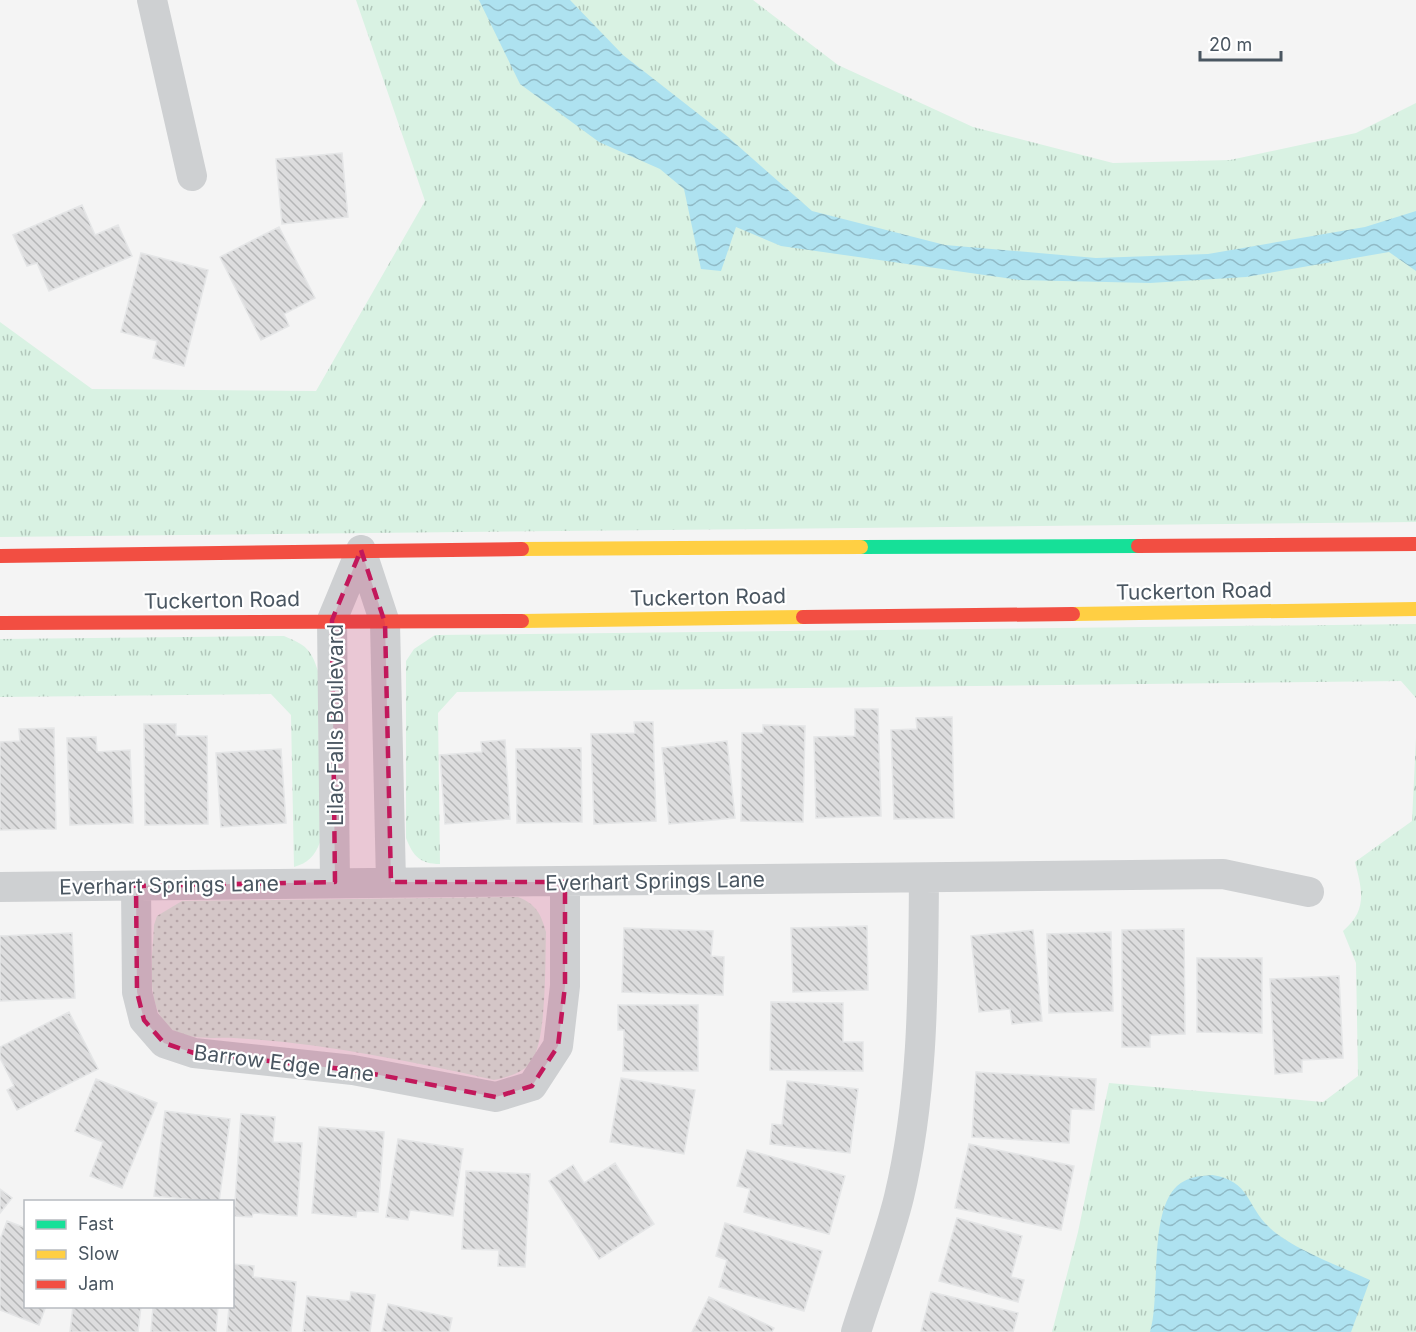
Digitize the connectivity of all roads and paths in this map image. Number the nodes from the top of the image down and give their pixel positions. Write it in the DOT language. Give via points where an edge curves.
graph roads {
  1 [pos="152,0"];
  2 [pos="192,176"];
  3 [pos="1416,544"];
  4 [pos="361,549"];
  5 [pos="0,556"];
  6 [pos="1416,609"];
  7 [pos="332,620"];
  8 [pos="386,622"];
  9 [pos="0,623"];
  10 [pos="924,878"];
  11 [pos="335,882"];
  12 [pos="391,882"];
  13 [pos="565,882"];
  14 [pos="136,886"];
  15 [pos="0,887"];
  16 [pos="1309,892"];
  17 [pos="856,1332"];
  1 -- 2 [label="street"];
  3 -- 4 [label="main road"];
  4 -- 5 [label="main road"];
  4 -- 7 [label="street, Lilac Falls Boulevard"];
  4 -- 8 [label="street"];
  6 -- 8 [label="main road, Tuckerton Road"];
  7 -- 8 [label="main road, Tuckerton Road"];
  7 -- 9 [label="main road, Tuckerton Road"];
  7 -- 11 [label="street, Lilac Falls Boulevard"];
  8 -- 12 [label="street"];
  10 -- 13 [label="street, Everhart Springs Lane"];
  10 -- 16 [label="street, Everhart Springs Lane" via="1223,874"];
  10 -- 17 [label="street" via="922,1041 914,1120 899,1198"];
  11 -- 12 [label="street, Everhart Springs Lane"];
  11 -- 14 [label="street, Everhart Springs Lane"];
  12 -- 13 [label="street, Everhart Springs Lane"];
  13 -- 14 [label="street, Barrow Edge Lane" via="565,986 558,1046 531,1086 496,1097 353,1070 194,1053 164,1043 144,1020 137,992"];
  14 -- 15 [label="street, Everhart Springs Lane"];
}
